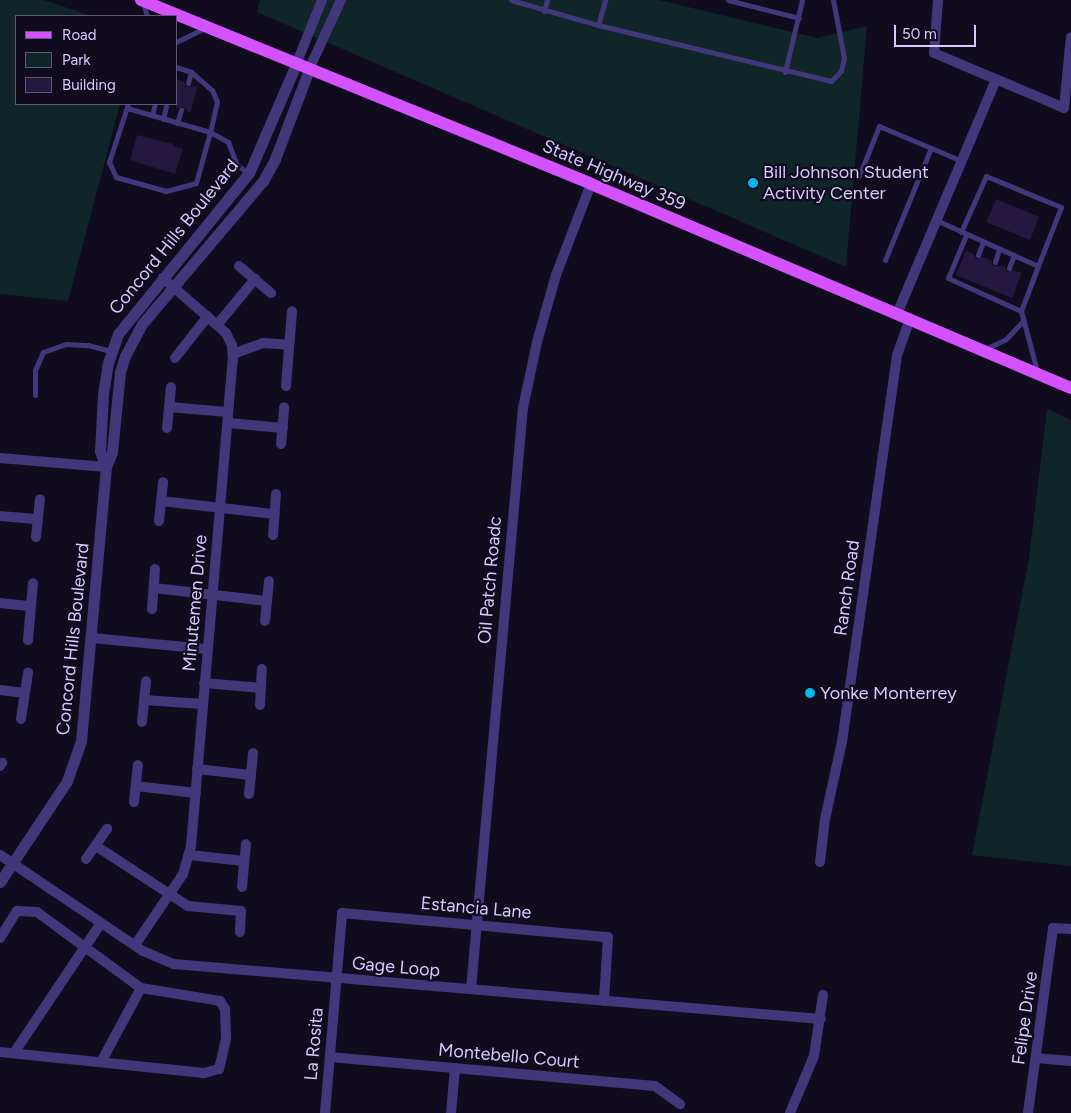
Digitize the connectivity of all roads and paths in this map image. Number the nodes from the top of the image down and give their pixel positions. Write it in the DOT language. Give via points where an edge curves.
graph roads {
  1 [pos="142,0"];
  2 [pos="322,0"];
  3 [pos="341,0"];
  4 [pos="511,0"];
  5 [pos="547,0"];
  6 [pos="604,0"];
  7 [pos="728,0"];
  8 [pos="802,0"];
  9 [pos="833,0"];
  10 [pos="938,0"];
  11 [pos="544,11"];
  12 [pos="147,15"];
  13 [pos="799,18"];
  14 [pos="598,25"];
  15 [pos="210,26"];
  16 [pos="1071,37"];
  17 [pos="178,41"];
  18 [pos="297,62"];
  19 [pos="310,67"];
  20 [pos="178,68"];
  21 [pos="191,72"];
  22 [pos="785,72"];
  23 [pos="996,80"];
  24 [pos="188,83"];
  25 [pos="155,105"];
  26 [pos="127,106"];
  27 [pos="166,106"];
  28 [pos="181,110"];
  29 [pos="152,115"];
  30 [pos="163,118"];
  31 [pos="178,123"];
  32 [pos="210,132"];
  33 [pos="931,148"];
  34 [pos="962,161"];
  35 [pos="249,174"];
  36 [pos="859,176"];
  37 [pos="263,181"];
  38 [pos="591,184"];
  39 [pos="936,220"];
  40 [pos="964,233"];
  41 [pos="983,242"];
  42 [pos="999,249"];
  43 [pos="978,255"];
  44 [pos="1014,255"];
  45 [pos="885,260"];
  46 [pos="995,262"];
  47 [pos="239,266"];
  48 [pos="1038,266"];
  49 [pos="1009,268"];
  50 [pos="163,278"];
  51 [pos="255,280"];
  52 [pos="968,280"];
  53 [pos="966,286"];
  54 [pos="985,286"];
  55 [pos="173,287"];
  56 [pos="271,293"];
  57 [pos="982,293"];
  58 [pos="1000,293"];
  59 [pos="997,300"];
  60 [pos="292,311"];
  61 [pos="1021,311"];
  62 [pos="897,314"];
  63 [pos="208,316"];
  64 [pos="910,319"];
  65 [pos="1024,320"];
  66 [pos="217,325"];
  67 [pos="289,345"];
  68 [pos="982,350"];
  69 [pos="111,351"];
  70 [pos="233,354"];
  71 [pos="125,356"];
  72 [pos="174,358"];
  73 [pos="1037,374"];
  74 [pos="286,386"];
  75 [pos="171,387"];
  76 [pos="1071,388"];
  77 [pos="35,396"];
  78 [pos="169,407"];
  79 [pos="284,407"];
  80 [pos="228,418"];
  81 [pos="167,428"];
  82 [pos="283,428"];
  83 [pos="281,444"];
  84 [pos="0,458"];
  85 [pos="106,467"];
  86 [pos="162,482"];
  87 [pos="276,494"];
  88 [pos="40,499"];
  89 [pos="161,501"];
  90 [pos="220,506"];
  91 [pos="274,514"];
  92 [pos="0,516"];
  93 [pos="38,519"];
  94 [pos="159,521"];
  95 [pos="273,535"];
  96 [pos="36,537"];
  97 [pos="156,569"];
  98 [pos="269,581"];
  99 [pos="33,583"];
  100 [pos="154,588"];
  101 [pos="212,596"];
  102 [pos="267,601"];
  103 [pos="0,603"];
  104 [pos="31,606"];
  105 [pos="152,609"];
  106 [pos="265,622"];
  107 [pos="92,638"];
  108 [pos="28,640"];
  109 [pos="207,649"];
  110 [pos="262,669"];
  111 [pos="28,673"];
  112 [pos="146,681"];
  113 [pos="204,683"];
  114 [pos="261,688"];
  115 [pos="0,690"];
  116 [pos="25,693"];
  117 [pos="144,700"];
  118 [pos="203,704"];
  119 [pos="260,705"];
  120 [pos="21,719"];
  121 [pos="142,722"];
  122 [pos="253,752"];
  123 [pos="138,765"];
  124 [pos="197,769"];
  125 [pos="251,774"];
  126 [pos="136,786"];
  127 [pos="196,793"];
  128 [pos="249,794"];
  129 [pos="134,802"];
  130 [pos="107,829"];
  131 [pos="246,844"];
  132 [pos="96,846"];
  133 [pos="0,855"];
  134 [pos="190,855"];
  135 [pos="86,859"];
  136 [pos="244,861"];
  137 [pos="820,862"];
  138 [pos="12,863"];
  139 [pos="0,882"];
  140 [pos="242,887"];
  141 [pos="169,895"];
  142 [pos="101,923"];
  143 [pos="476,925"];
  144 [pos="1071,929"];
  145 [pos="240,932"];
  146 [pos="0,938"];
  147 [pos="83,946"];
  148 [pos="135,946"];
  149 [pos="336,978"];
  150 [pos="141,988"];
  151 [pos="471,989"];
  152 [pos="823,994"];
  153 [pos="604,1001"];
  154 [pos="821,1019"];
  155 [pos="0,1052"];
  156 [pos="14,1053"];
  157 [pos="330,1056"];
  158 [pos="1036,1058"];
  159 [pos="1071,1061"];
  160 [pos="101,1062"];
  161 [pos="455,1068"];
  162 [pos="680,1104"];
  163 [pos="325,1113"];
  164 [pos="451,1113"];
  165 [pos="790,1113"];
  166 [pos="1028,1113"];
  1 -- 12 [label="lane"];
  1 -- 15 [label="main road, State Highway 359"];
  2 -- 18 [label="street"];
  3 -- 19 [label="street"];
  4 -- 11 [label="lane"];
  5 -- 11 [label="lane"];
  6 -- 14 [label="lane"];
  7 -- 13 [label="lane"];
  8 -- 13 [label="lane"];
  9 -- 22 [label="lane" via="844,58 842,71 831,81"];
  10 -- 23 [label="street" via="934,52"];
  11 -- 14 [label="lane"];
  13 -- 22 [label="lane"];
  14 -- 22 [label="lane"];
  15 -- 17 [label="lane"];
  15 -- 18 [label="main road, State Highway 359"];
  16 -- 23 [label="street" via="1064,108"];
  18 -- 19 [label="main road, State Highway 359"];
  18 -- 35 [label="street, Concord Hills Boulevard"];
  19 -- 37 [label="street, Concord Hills Boulevard" via="275,159"];
  19 -- 38 [label="main road, State Highway 359"];
  20 -- 21 [label="lane"];
  21 -- 24 [label="lane"];
  21 -- 32 [label="lane" via="212,90 217,102"];
  23 -- 34 [label="street"];
  25 -- 29 [label="lane"];
  26 -- 29 [label="lane"];
  26 -- 32 [label="lane" via="109,162 116,177 166,191 196,183"];
  27 -- 30 [label="lane"];
  28 -- 31 [label="lane"];
  29 -- 30 [label="lane"];
  30 -- 31 [label="lane"];
  31 -- 32 [label="lane"];
  32 -- 35 [label="lane" via="228,142 236,165"];
  33 -- 34 [label="lane"];
  33 -- 36 [label="lane" via="879,126"];
  33 -- 45 [label="lane"];
  34 -- 39 [label="street"];
  35 -- 37 [label="street"];
  35 -- 50 [label="street, Concord Hills Boulevard"];
  37 -- 55 [label="street, Concord Hills Boulevard"];
  38 -- 62 [label="main road, State Highway 359"];
  38 -- 143 [label="street, Oil Patch Roadc" via="554,285 537,342 523,408"];
  39 -- 40 [label="lane"];
  39 -- 62 [label="street"];
  40 -- 41 [label="lane"];
  40 -- 48 [label="lane" via="986,176 1061,207"];
  40 -- 53 [label="lane" via="948,278"];
  41 -- 42 [label="lane"];
  41 -- 43 [label="lane"];
  42 -- 44 [label="lane"];
  42 -- 46 [label="lane"];
  44 -- 48 [label="lane"];
  44 -- 49 [label="lane"];
  47 -- 51 [label="street"];
  48 -- 61 [label="lane"];
  50 -- 55 [label="street, Minutemen Drive"];
  50 -- 69 [label="street, Concord Hills Boulevard" via="128,319"];
  51 -- 56 [label="street"];
  51 -- 66 [label="street"];
  52 -- 53 [label="lane"];
  53 -- 57 [label="lane"];
  54 -- 57 [label="lane"];
  55 -- 63 [label="street, Minutemen Drive"];
  55 -- 71 [label="street, Concord Hills Boulevard" via="142,324"];
  57 -- 59 [label="lane"];
  58 -- 59 [label="lane"];
  59 -- 61 [label="lane"];
  60 -- 67 [label="street"];
  61 -- 65 [label="lane"];
  62 -- 64 [label="main road, State Highway 359"];
  63 -- 66 [label="street, Minutemen Drive"];
  63 -- 72 [label="street"];
  64 -- 68 [label="main road, State Highway 359"];
  64 -- 137 [label="street, Ranch Road" via="896,355 842,742 825,819"];
  65 -- 68 [label="lane" via="1006,339"];
  65 -- 73 [label="lane"];
  66 -- 70 [label="street, Minutemen Drive" via="230,339"];
  67 -- 70 [label="street" via="263,343"];
  67 -- 74 [label="street"];
  68 -- 73 [label="main road, State Highway 359"];
  69 -- 71 [label="street"];
  69 -- 77 [label="lane" via="66,344 43,352 35,370"];
  69 -- 85 [label="street, Concord Hills Boulevard" via="104,386 100,451"];
  70 -- 80 [label="street, Minutemen Drive"];
  71 -- 85 [label="street, Concord Hills Boulevard" via="120,372 112,452"];
  73 -- 76 [label="main road, State Highway 359"];
  75 -- 78 [label="street"];
  78 -- 80 [label="street"];
  78 -- 81 [label="street"];
  79 -- 82 [label="street"];
  80 -- 82 [label="street"];
  80 -- 90 [label="street, Minutemen Drive"];
  82 -- 83 [label="street"];
  84 -- 85 [label="street"];
  85 -- 107 [label="street, Concord Hills Boulevard"];
  86 -- 89 [label="street"];
  87 -- 91 [label="street"];
  88 -- 93 [label="street"];
  89 -- 90 [label="street"];
  89 -- 94 [label="street"];
  90 -- 91 [label="street"];
  90 -- 101 [label="street, Minutemen Drive"];
  91 -- 95 [label="street"];
  92 -- 93 [label="street"];
  93 -- 96 [label="street"];
  97 -- 100 [label="street"];
  98 -- 102 [label="street"];
  99 -- 104 [label="street"];
  100 -- 101 [label="street"];
  100 -- 105 [label="street"];
  101 -- 102 [label="street"];
  101 -- 109 [label="street, Minutemen Drive"];
  102 -- 106 [label="street"];
  103 -- 104 [label="street"];
  104 -- 108 [label="street"];
  107 -- 109 [label="street"];
  107 -- 138 [label="street, Concord Hills Boulevard" via="85,716 76,761 67,781"];
  109 -- 113 [label="street, Minutemen Drive"];
  110 -- 114 [label="street"];
  111 -- 116 [label="street"];
  112 -- 117 [label="street"];
  113 -- 114 [label="street"];
  113 -- 118 [label="street, Minutemen Drive"];
  114 -- 119 [label="street"];
  115 -- 116 [label="street"];
  116 -- 120 [label="street"];
  117 -- 118 [label="street"];
  117 -- 121 [label="street"];
  118 -- 124 [label="street, Minutemen Drive"];
  122 -- 125 [label="street"];
  123 -- 126 [label="street"];
  124 -- 125 [label="street"];
  124 -- 127 [label="street, Minutemen Drive"];
  125 -- 128 [label="street"];
  126 -- 127 [label="street"];
  126 -- 129 [label="street"];
  127 -- 134 [label="street, Minutemen Drive"];
  130 -- 132 [label="street"];
  131 -- 136 [label="street"];
  132 -- 135 [label="street"];
  132 -- 141 [label="street"];
  133 -- 138 [label="street, Gage Loop"];
  134 -- 136 [label="street"];
  134 -- 141 [label="street, Minutemen Drive"];
  136 -- 140 [label="street"];
  138 -- 139 [label="street, Concord Hills Boulevard"];
  138 -- 142 [label="street, Gage Loop"];
  141 -- 145 [label="street" via="188,906 241,911"];
  141 -- 148 [label="street, Minutemen Drive"];
  142 -- 147 [label="street"];
  142 -- 148 [label="street, Gage Loop"];
  143 -- 149 [label="street, Estancia Lane" via="342,913"];
  143 -- 151 [label="street, Oil Patch Roadc"];
  143 -- 153 [label="street, Estancia Lane" via="608,937"];
  144 -- 158 [label="street, Felipe Drive" via="1053,928"];
  146 -- 147 [label="street" via="18,911 28,909"];
  147 -- 150 [label="street"];
  147 -- 156 [label="street"];
  148 -- 149 [label="street, Gage Loop" via="174,964"];
  149 -- 151 [label="street, Gage Loop"];
  149 -- 157 [label="street, La Rosita"];
  150 -- 160 [label="street"];
  150 -- 160 [label="street" via="220,1001 225,1009 226,1039 219,1069 204,1073"];
  151 -- 153 [label="street, Gage Loop"];
  152 -- 154 [label="street"];
  153 -- 154 [label="street, Gage Loop"];
  154 -- 165 [label="street" via="809,1072"];
  155 -- 156 [label="street"];
  156 -- 160 [label="street"];
  157 -- 161 [label="street, Montebello Court"];
  157 -- 163 [label="street, La Rosita"];
  158 -- 159 [label="street"];
  158 -- 166 [label="street, Felipe Drive"];
  161 -- 162 [label="street, Montebello Court" via="655,1086"];
  161 -- 164 [label="street"];
}
